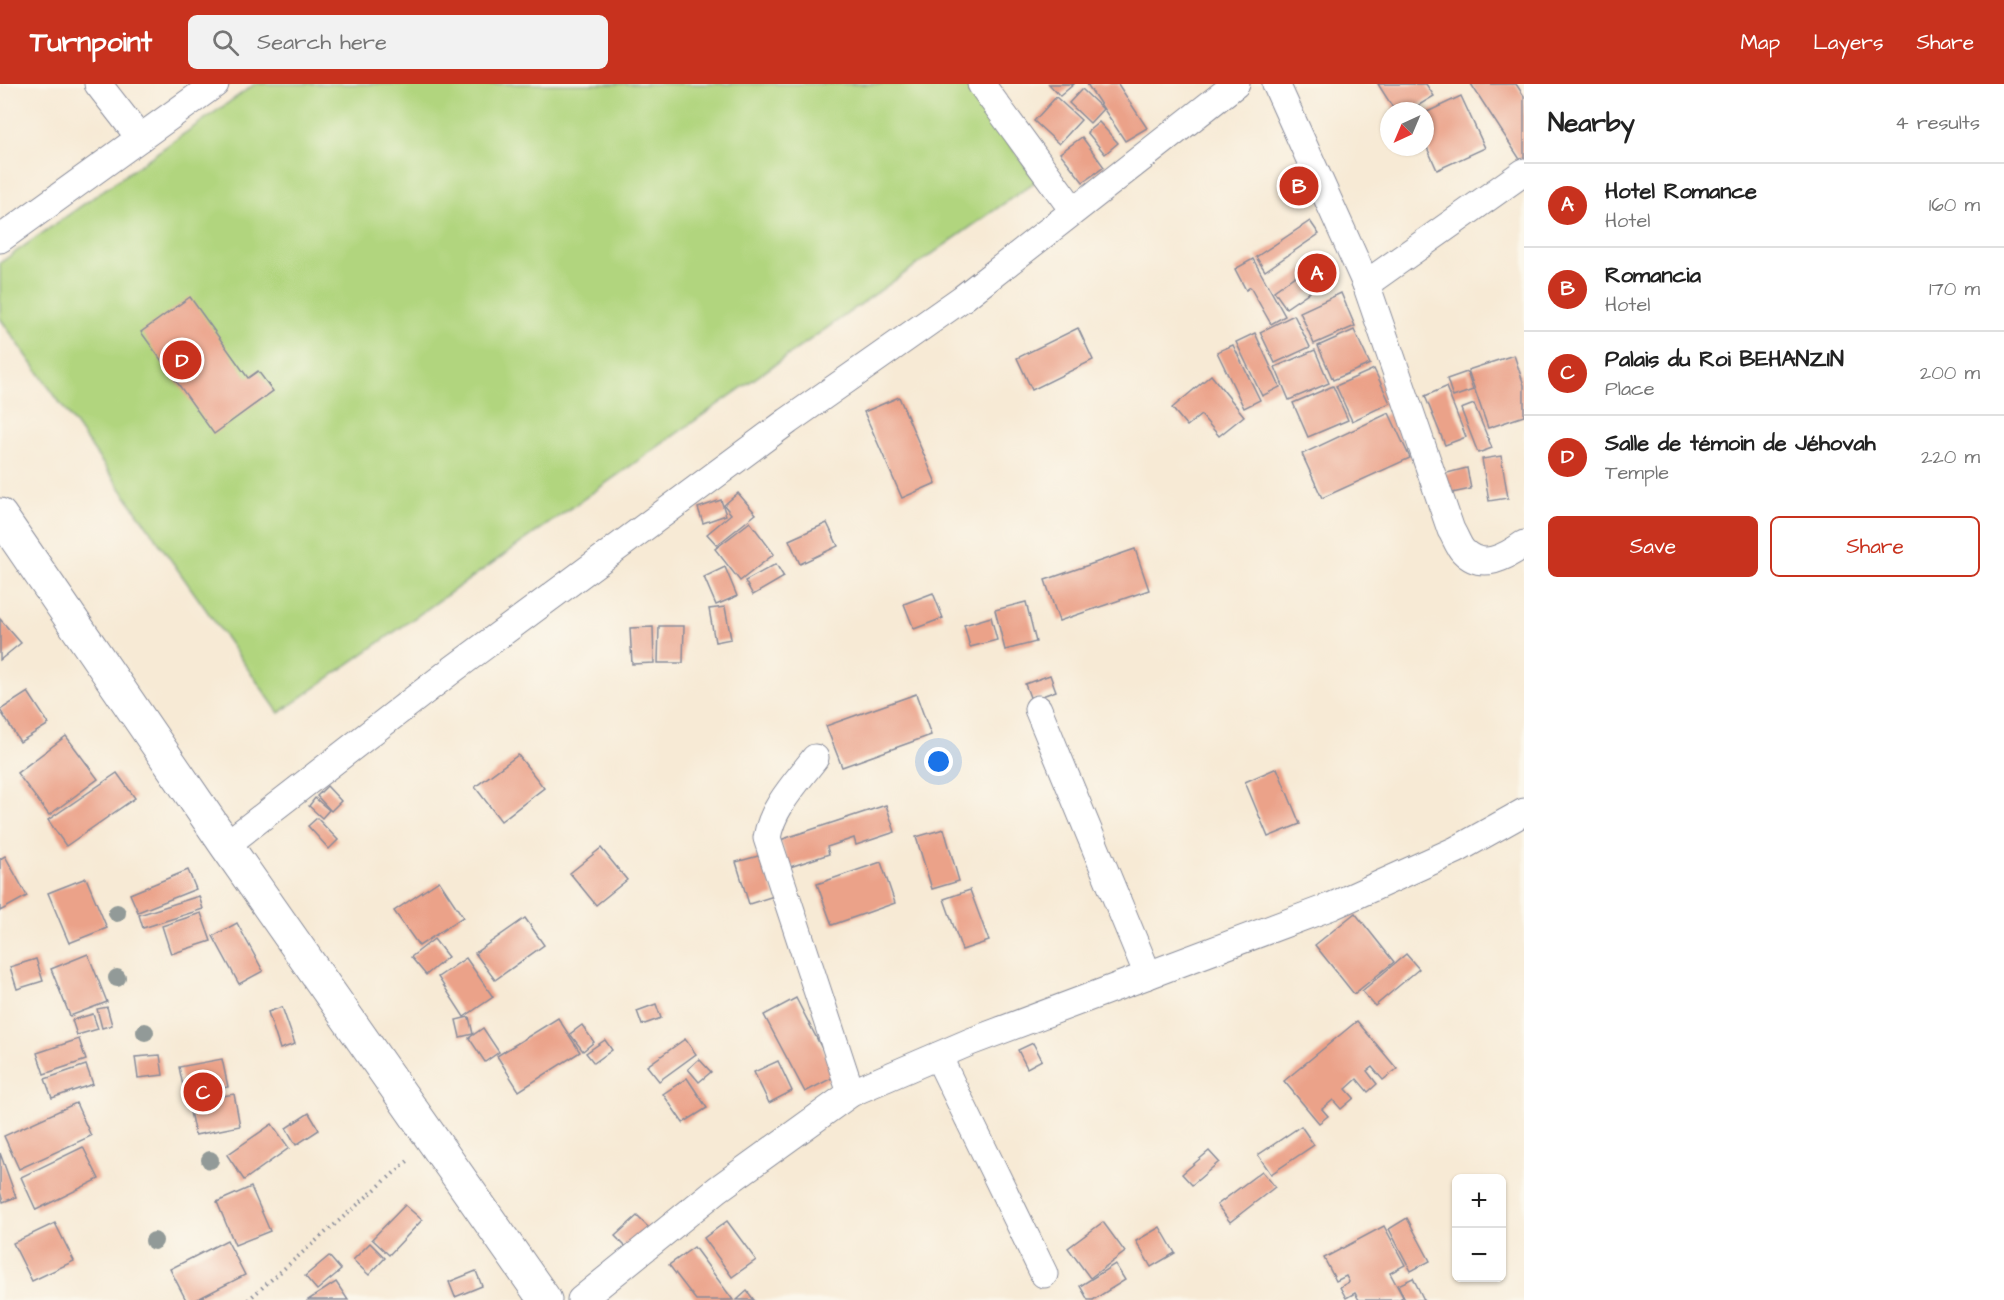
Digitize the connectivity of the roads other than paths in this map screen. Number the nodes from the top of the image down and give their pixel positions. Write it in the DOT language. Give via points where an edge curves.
graph roads {
  1 [pos="98,84"];
  2 [pos="215,84"];
  3 [pos="981,84"];
  4 [pos="1236,84"];
  5 [pos="1276,84"];
  6 [pos="140,138"];
  7 [pos="1524,172"];
  8 [pos="1073,210"];
  9 [pos="0,239"];
  10 [pos="1366,284"];
  11 [pos="0,515"];
  12 [pos="1524,544"];
  13 [pos="1038,709"];
  14 [pos="814,758"];
  15 [pos="1524,812"];
  16 [pos="226,844"];
  17 [pos="1149,975"];
  18 [pos="938,1056"];
  19 [pos="851,1093"];
  20 [pos="1044,1274"];
  21 [pos="545,1300"];
  22 [pos="581,1300"];
  1 -- 6 [label="street"];
  2 -- 6 [label="street"];
  3 -- 8 [label="street"];
  4 -- 8 [label="street"];
  5 -- 10 [label="street"];
  6 -- 9 [label="street"];
  7 -- 10 [label="street"];
  8 -- 16 [label="street" via="963,298 788,421 452,670"];
  10 -- 12 [label="street" via="1444,512 1462,551 1477,561 1497,560"];
  11 -- 16 [label="street"];
  13 -- 17 [label="street"];
  14 -- 19 [label="street" via="778,806 767,838"];
  15 -- 17 [label="street" via="1456,850 1332,906"];
  16 -- 21 [label="street"];
  17 -- 18 [label="street"];
  18 -- 19 [label="street"];
  18 -- 20 [label="street"];
  19 -- 22 [label="street" via="718,1189"];
}
